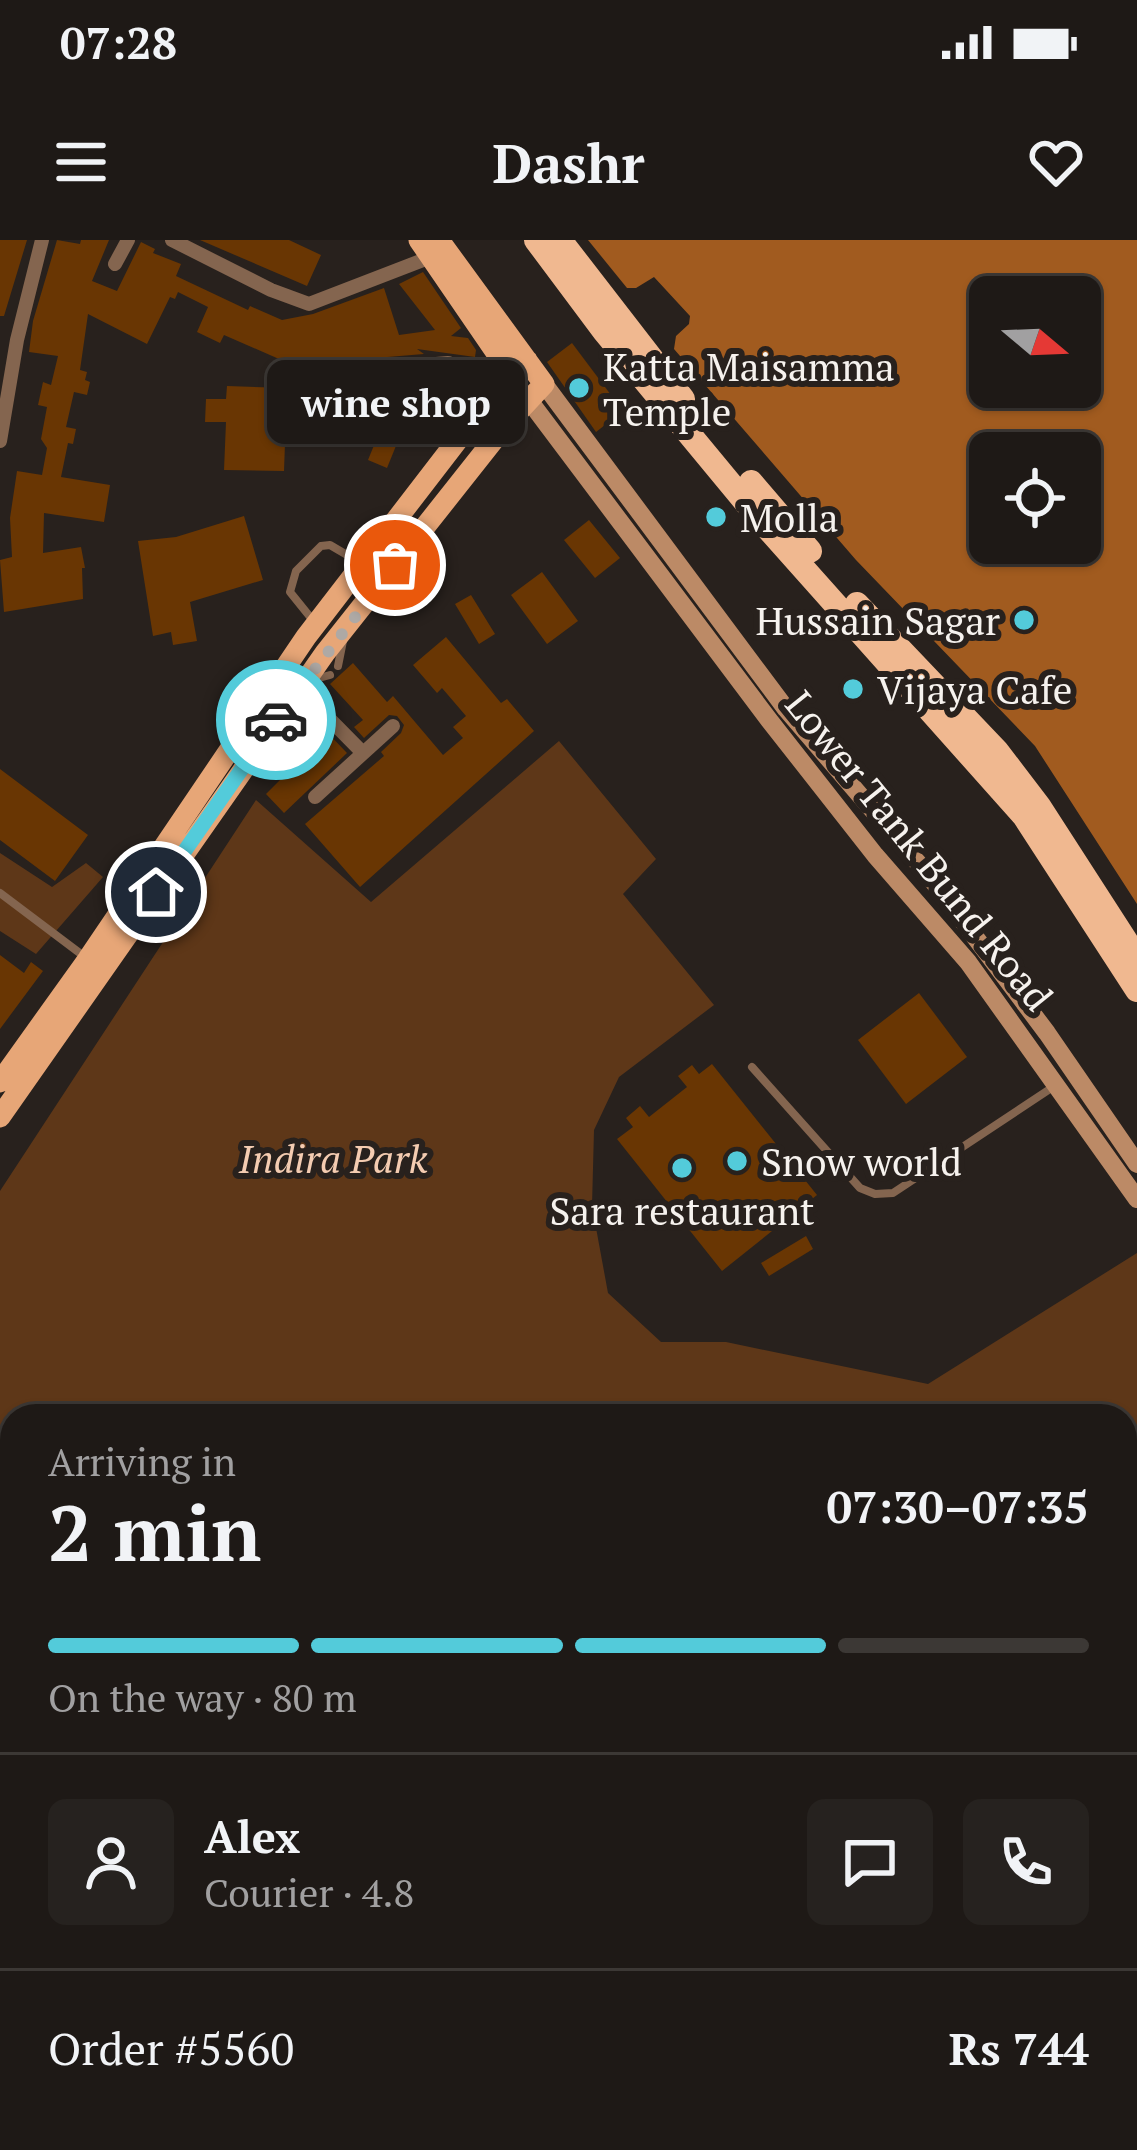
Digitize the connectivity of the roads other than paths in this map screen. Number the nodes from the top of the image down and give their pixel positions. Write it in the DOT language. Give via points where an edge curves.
graph roads {
  1 [pos="42,240"];
  2 [pos="128,240"];
  3 [pos="172,240"];
  4 [pos="536,240"];
  5 [pos="560,240"];
  6 [pos="430,246"];
  7 [pos="115,264"];
  8 [pos="0,335"];
  9 [pos="16,340"];
  10 [pos="514,371"];
  11 [pos="329,373"];
  12 [pos="536,392"];
  13 [pos="0,441"];
  14 [pos="363,564"];
  15 [pos="316,625"];
  16 [pos="341,634"];
  17 [pos="338,666"];
  18 [pos="329,675"];
  19 [pos="302,685"];
  20 [pos="393,726"];
  21 [pos="363,753"];
  22 [pos="315,797"];
  23 [pos="0,893"];
  24 [pos="1137,958"];
  25 [pos="96,964"];
  26 [pos="1137,990"];
  27 [pos="752,1067"];
  28 [pos="8,1074"];
  29 [pos="1057,1084"];
  30 [pos="0,1117"];
  31 [pos="1137,1164"];
  32 [pos="1137,1199"];
  1 -- 9 [label="street"];
  2 -- 7 [label="street"];
  3 -- 6 [label="street" via="309,304"];
  4 -- 26 [label="highway" via="762,522 1024,816"];
  5 -- 24 [label="highway" via="774,510 997,752"];
  6 -- 10 [label="main road, Lower Tank Bund Road"];
  6 -- 10 [label="main road, Lower Tank Bund Road" via="458,266"];
  8 -- 9 [label="street"];
  9 -- 13 [label="street"];
  10 -- 11 [label="street" via="448,363"];
  10 -- 12 [label="main road, Lower Tank Bund Road"];
  10 -- 14 [label="main road"];
  12 -- 16 [label="main road"];
  12 -- 29 [label="main road, Lower Tank Bund Road" via="769,720"];
  12 -- 31 [label="main road, Lower Tank Bund Road" via="930,877"];
  14 -- 15 [label="main road"];
  14 -- 15 [label="lane" via="329,545 296,571 290,592"];
  15 -- 25 [label="main road"];
  16 -- 17 [label="lane"];
  16 -- 19 [label="main road"];
  18 -- 19 [label="lane"];
  19 -- 21 [label="street"];
  19 -- 25 [label="main road"];
  20 -- 21 [label="street"];
  21 -- 22 [label="street"];
  23 -- 25 [label="lane"];
  25 -- 28 [label="main road"];
  27 -- 29 [label="lane" via="860,1188 875,1194 893,1193"];
  28 -- 30 [label="main road"];
  29 -- 32 [label="main road, Lower Tank Bund Road"];
}
